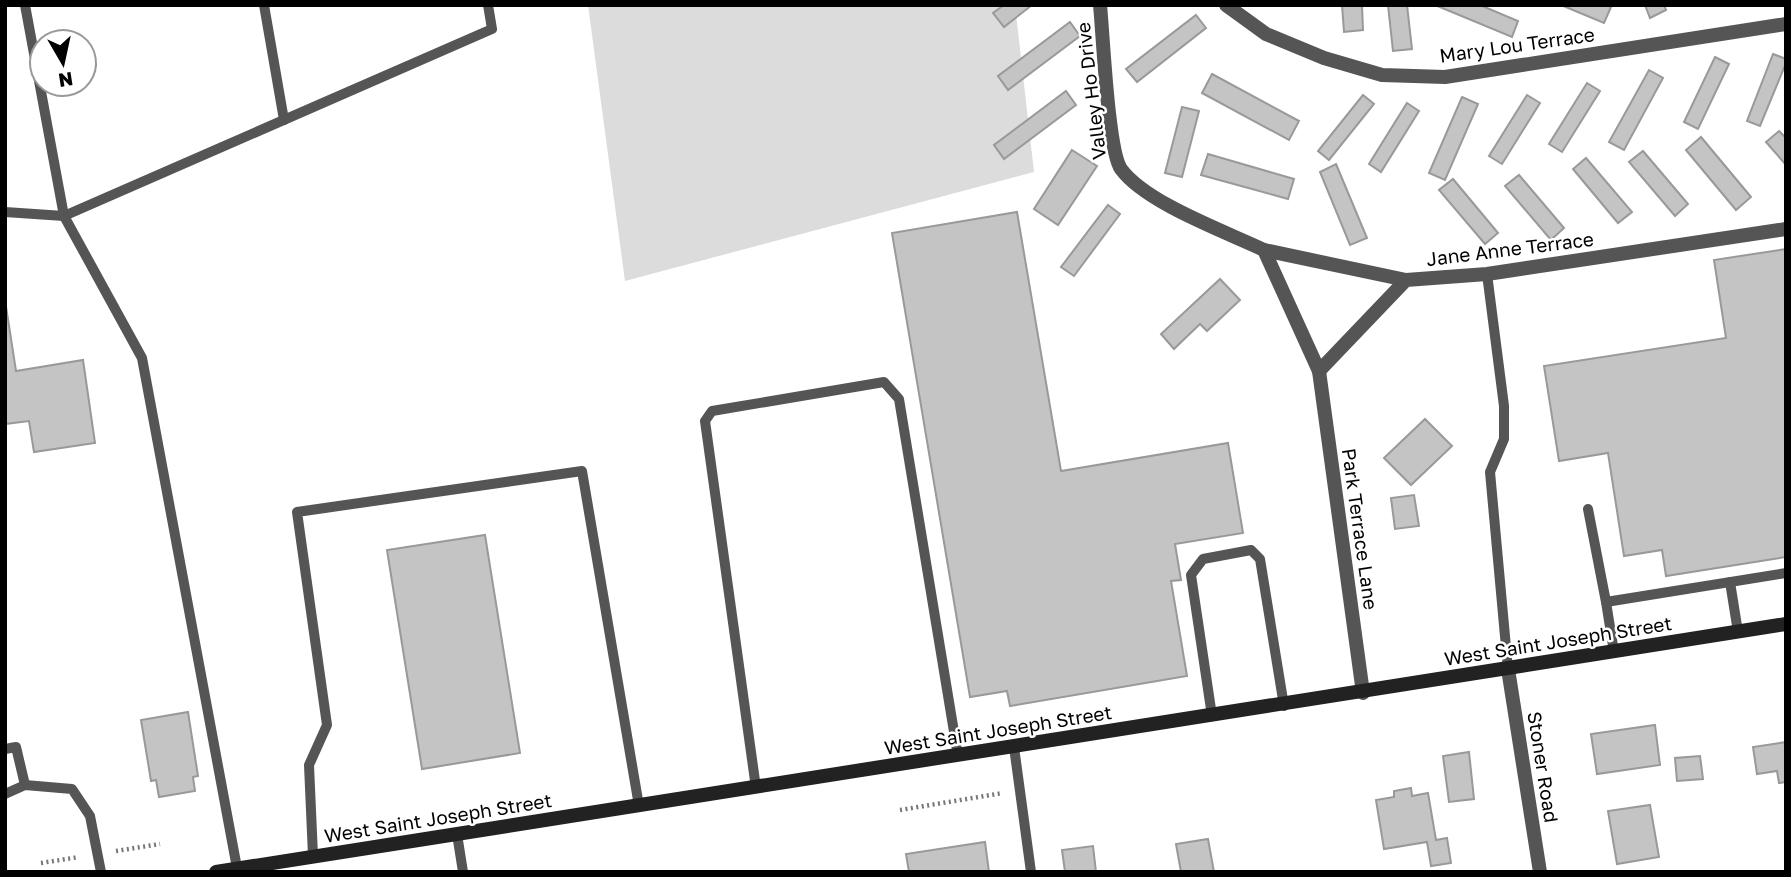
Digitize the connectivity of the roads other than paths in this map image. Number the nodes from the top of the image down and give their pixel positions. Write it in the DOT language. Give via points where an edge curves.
graph roads {
  1 [pos="25,5"];
  2 [pos="264,5"];
  3 [pos="488,5"];
  4 [pos="1100,5"];
  5 [pos="1226,5"];
  6 [pos="1786,24"];
  7 [pos="284,120"];
  8 [pos="5,212"];
  9 [pos="64,216"];
  10 [pos="1786,229"];
  11 [pos="1264,250"];
  12 [pos="1487,274"];
  13 [pos="1406,281"];
  14 [pos="1319,371"];
  15 [pos="1588,509"];
  16 [pos="1786,573"];
  17 [pos="1730,582"];
  18 [pos="1606,602"];
  19 [pos="1786,624"];
  20 [pos="1738,632"];
  21 [pos="1614,652"];
  22 [pos="1508,669"];
  23 [pos="1363,693"];
  24 [pos="1284,706"];
  25 [pos="1212,716"];
  26 [pos="1014,747"];
  27 [pos="5,749"];
  28 [pos="958,756"];
  29 [pos="25,785"];
  30 [pos="756,788"];
  31 [pos="5,793"];
  32 [pos="639,806"];
  33 [pos="457,834"];
  34 [pos="313,856"];
  35 [pos="237,869"];
  36 [pos="101,872"];
  37 [pos="216,872"];
  38 [pos="463,872"];
  39 [pos="1031,872"];
  40 [pos="1540,872"];
  1 -- 9 [label="lane"];
  2 -- 7 [label="lane"];
  3 -- 7 [label="lane" via="492,29"];
  4 -- 11 [label="street, Valley Ho Drive" via="1120,168 1154,198"];
  5 -- 6 [label="street, Mary Lou Terrace" via="1266,34 1382,75 1445,76"];
  7 -- 9 [label="lane"];
  8 -- 9 [label="lane"];
  9 -- 35 [label="lane" via="142,358"];
  10 -- 12 [label="street, Jane Anne Terrace"];
  11 -- 13 [label="street"];
  11 -- 14 [label="street"];
  12 -- 13 [label="street, Jane Anne Terrace"];
  12 -- 22 [label="lane" via="1504,406 1504,439 1490,472"];
  13 -- 14 [label="street, Jane Anne Terrace"];
  14 -- 23 [label="street, Park Terrace Lane"];
  15 -- 18 [label="lane"];
  16 -- 17 [label="lane"];
  17 -- 18 [label="lane"];
  17 -- 20 [label="lane"];
  18 -- 21 [label="lane"];
  19 -- 20 [label="street, West Saint Joseph Street"];
  20 -- 21 [label="street, West Saint Joseph Street"];
  21 -- 22 [label="street, West Saint Joseph Street"];
  22 -- 23 [label="street, West Saint Joseph Street"];
  22 -- 40 [label="street, Stoner Road"];
  23 -- 24 [label="street, West Saint Joseph Street"];
  24 -- 25 [label="street, West Saint Joseph Street"];
  24 -- 25 [label="lane" via="1260,559 1251,550 1203,559 1191,575"];
  25 -- 26 [label="street, West Saint Joseph Street"];
  26 -- 28 [label="street, West Saint Joseph Street"];
  26 -- 39 [label="lane"];
  27 -- 29 [label="lane" via="16,747"];
  28 -- 30 [label="street, West Saint Joseph Street"];
  28 -- 30 [label="lane" via="899,398 884,382 712,411 705,421"];
  29 -- 31 [label="lane"];
  29 -- 36 [label="lane" via="72,789 90,816"];
  30 -- 32 [label="street, West Saint Joseph Street"];
  32 -- 33 [label="street, West Saint Joseph Street"];
  32 -- 34 [label="lane" via="582,471 297,512 327,725 309,765"];
  33 -- 34 [label="street, West Saint Joseph Street"];
  33 -- 38 [label="lane"];
  34 -- 35 [label="street, West Saint Joseph Street"];
  35 -- 37 [label="street, West Saint Joseph Street"];
}
